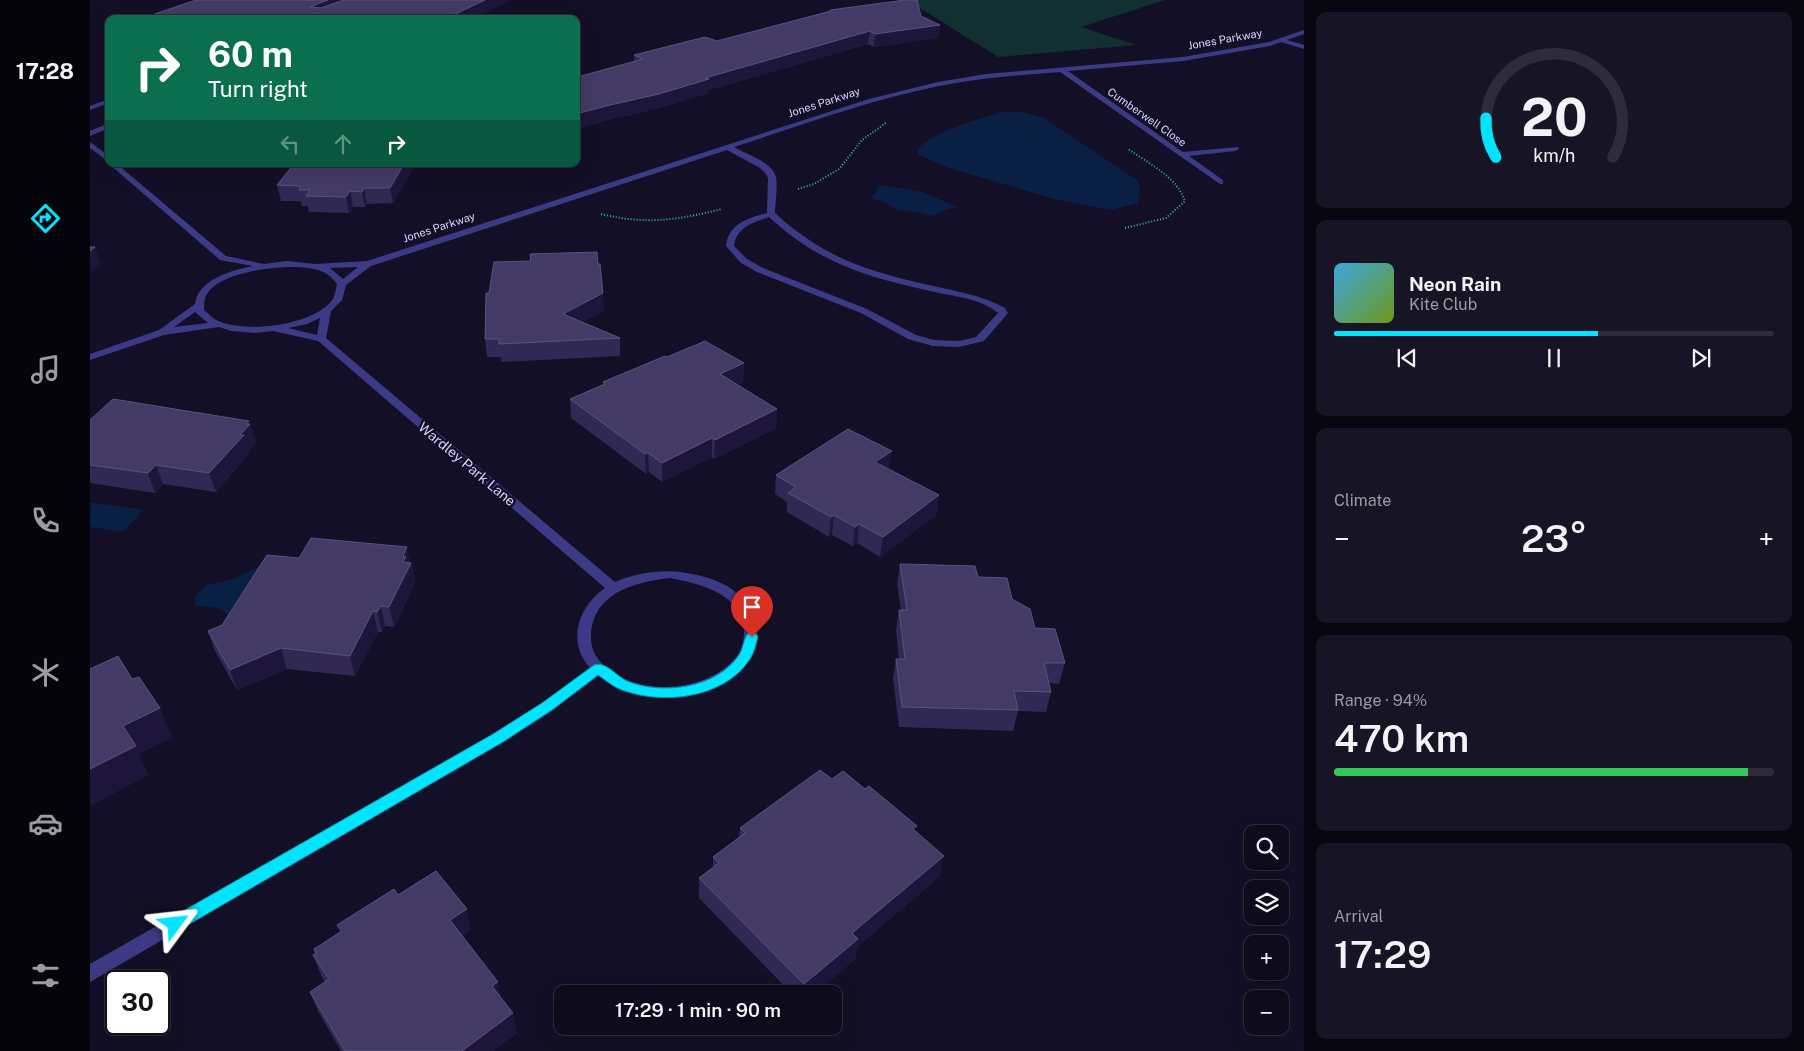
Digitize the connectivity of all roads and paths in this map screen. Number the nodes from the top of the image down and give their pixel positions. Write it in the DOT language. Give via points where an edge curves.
graph roads {
  1 [pos="1304,32"];
  2 [pos="1280,40"];
  3 [pos="1304,47"];
  4 [pos="1062,70"];
  5 [pos="105,102"];
  6 [pos="90,108"];
  7 [pos="105,111"];
  8 [pos="892,119"];
  9 [pos="105,126"];
  10 [pos="90,134"];
  11 [pos="90,144"];
  12 [pos="728,146"];
  13 [pos="1128,149"];
  14 [pos="1235,149"];
  15 [pos="1181,155"];
  16 [pos="105,157"];
  17 [pos="117,167"];
  18 [pos="1220,182"];
  19 [pos="770,196"];
  20 [pos="723,208"];
  21 [pos="595,214"];
  22 [pos="771,214"];
  23 [pos="1125,228"];
  24 [pos="223,258"];
  25 [pos="368,264"];
  26 [pos="265,265"];
  27 [pos="316,266"];
  28 [pos="223,278"];
  29 [pos="342,284"];
  30 [pos="198,306"];
  31 [pos="326,310"];
  32 [pos="216,325"];
  33 [pos="273,328"];
  34 [pos="162,332"];
  35 [pos="321,339"];
  36 [pos="90,357"];
  37 [pos="614,588"];
  38 [pos="598,668"];
  39 [pos="90,974"];
  1 -- 2 [label="street, Jones Parkway"];
  2 -- 3 [label="street"];
  2 -- 4 [label="street, Jones Parkway" via="1183,59"];
  4 -- 12 [label="street, Jones Parkway" via="986,76 911,90 868,100"];
  4 -- 15 [label="street, Cumberwell Close"];
  5 -- 6 [label="street"];
  6 -- 7 [label="street"];
  8 -- 19 [label="path" via="862,140 831,175 805,187"];
  9 -- 10 [label="street"];
  11 -- 16 [label="street"];
  12 -- 19 [label="street" via="768,170 772,178"];
  12 -- 25 [label="street, Jones Parkway"];
  13 -- 23 [label="path" via="1176,184 1184,194 1185,202 1166,218"];
  14 -- 15 [label="street"];
  15 -- 18 [label="street, Cumberwell Close"];
  17 -- 24 [label="street"];
  19 -- 22 [label="street"];
  20 -- 21 [label="path" via="658,222 637,222"];
  22 -- 22 [label="street" via="754,219 733,233 730,246 744,261 864,311 912,337 933,343 959,344 980,338 1003,313 987,303 898,281 828,258 787,231"];
  24 -- 26 [label="street"];
  24 -- 28 [label="street"];
  25 -- 27 [label="street, Jones Parkway"];
  25 -- 29 [label="street, Jones Parkway"];
  26 -- 27 [label="street, Jones Parkway"];
  26 -- 28 [label="street"];
  27 -- 29 [label="street" via="331,272"];
  28 -- 30 [label="street" via="202,294"];
  29 -- 31 [label="street" via="341,294"];
  30 -- 32 [label="street" via="202,316"];
  30 -- 34 [label="street"];
  31 -- 33 [label="street" via="298,323"];
  31 -- 35 [label="street"];
  32 -- 33 [label="street" via="247,330"];
  32 -- 34 [label="street"];
  33 -- 35 [label="street, Wardley Park Lane"];
  34 -- 36 [label="street"];
  35 -- 37 [label="street, Wardley Park Lane"];
  37 -- 38 [label="street" via="599,599 587,615 582,634 587,654"];
  37 -- 38 [label="street" via="642,577 670,574 719,586 738,600 749,618 752,637 745,657 728,674 705,686 677,692 648,692 621,684"];
  38 -- 39 [label="street" via="547,707 498,738"];
}
